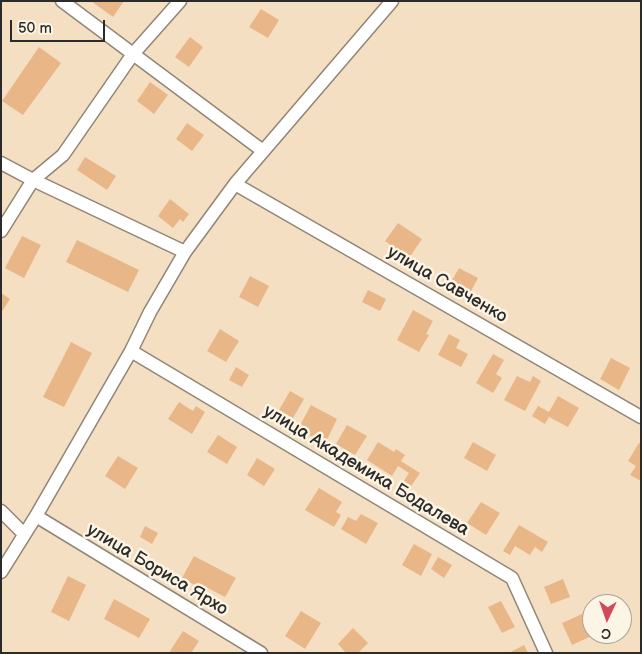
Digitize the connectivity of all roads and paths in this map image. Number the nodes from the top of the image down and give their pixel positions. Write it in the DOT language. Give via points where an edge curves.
graph roads {
  1 [pos="62,1"];
  2 [pos="180,1"];
  3 [pos="392,1"];
  4 [pos="133,54"];
  5 [pos="263,151"];
  6 [pos="1,163"];
  7 [pos="33,180"];
  8 [pos="235,184"];
  9 [pos="1,232"];
  10 [pos="185,252"];
  11 [pos="130,351"];
  12 [pos="641,417"];
  13 [pos="1,511"];
  14 [pos="36,516"];
  15 [pos="24,534"];
  16 [pos="1,572"];
  17 [pos="261,653"];
  18 [pos="546,653"];
  1 -- 4 [label="street"];
  2 -- 4 [label="street"];
  3 -- 5 [label="street"];
  4 -- 5 [label="street"];
  4 -- 7 [label="street" via="63,155"];
  5 -- 8 [label="street"];
  6 -- 7 [label="street"];
  7 -- 9 [label="street"];
  7 -- 10 [label="street"];
  8 -- 10 [label="street"];
  8 -- 12 [label="street, улица Савченко"];
  10 -- 11 [label="street"];
  11 -- 14 [label="street"];
  11 -- 18 [label="street, улица Академика Бодалева" via="512,578"];
  13 -- 15 [label="street"];
  14 -- 15 [label="street"];
  14 -- 17 [label="street, улица Бориса Ярхо"];
  15 -- 16 [label="street"];
}
